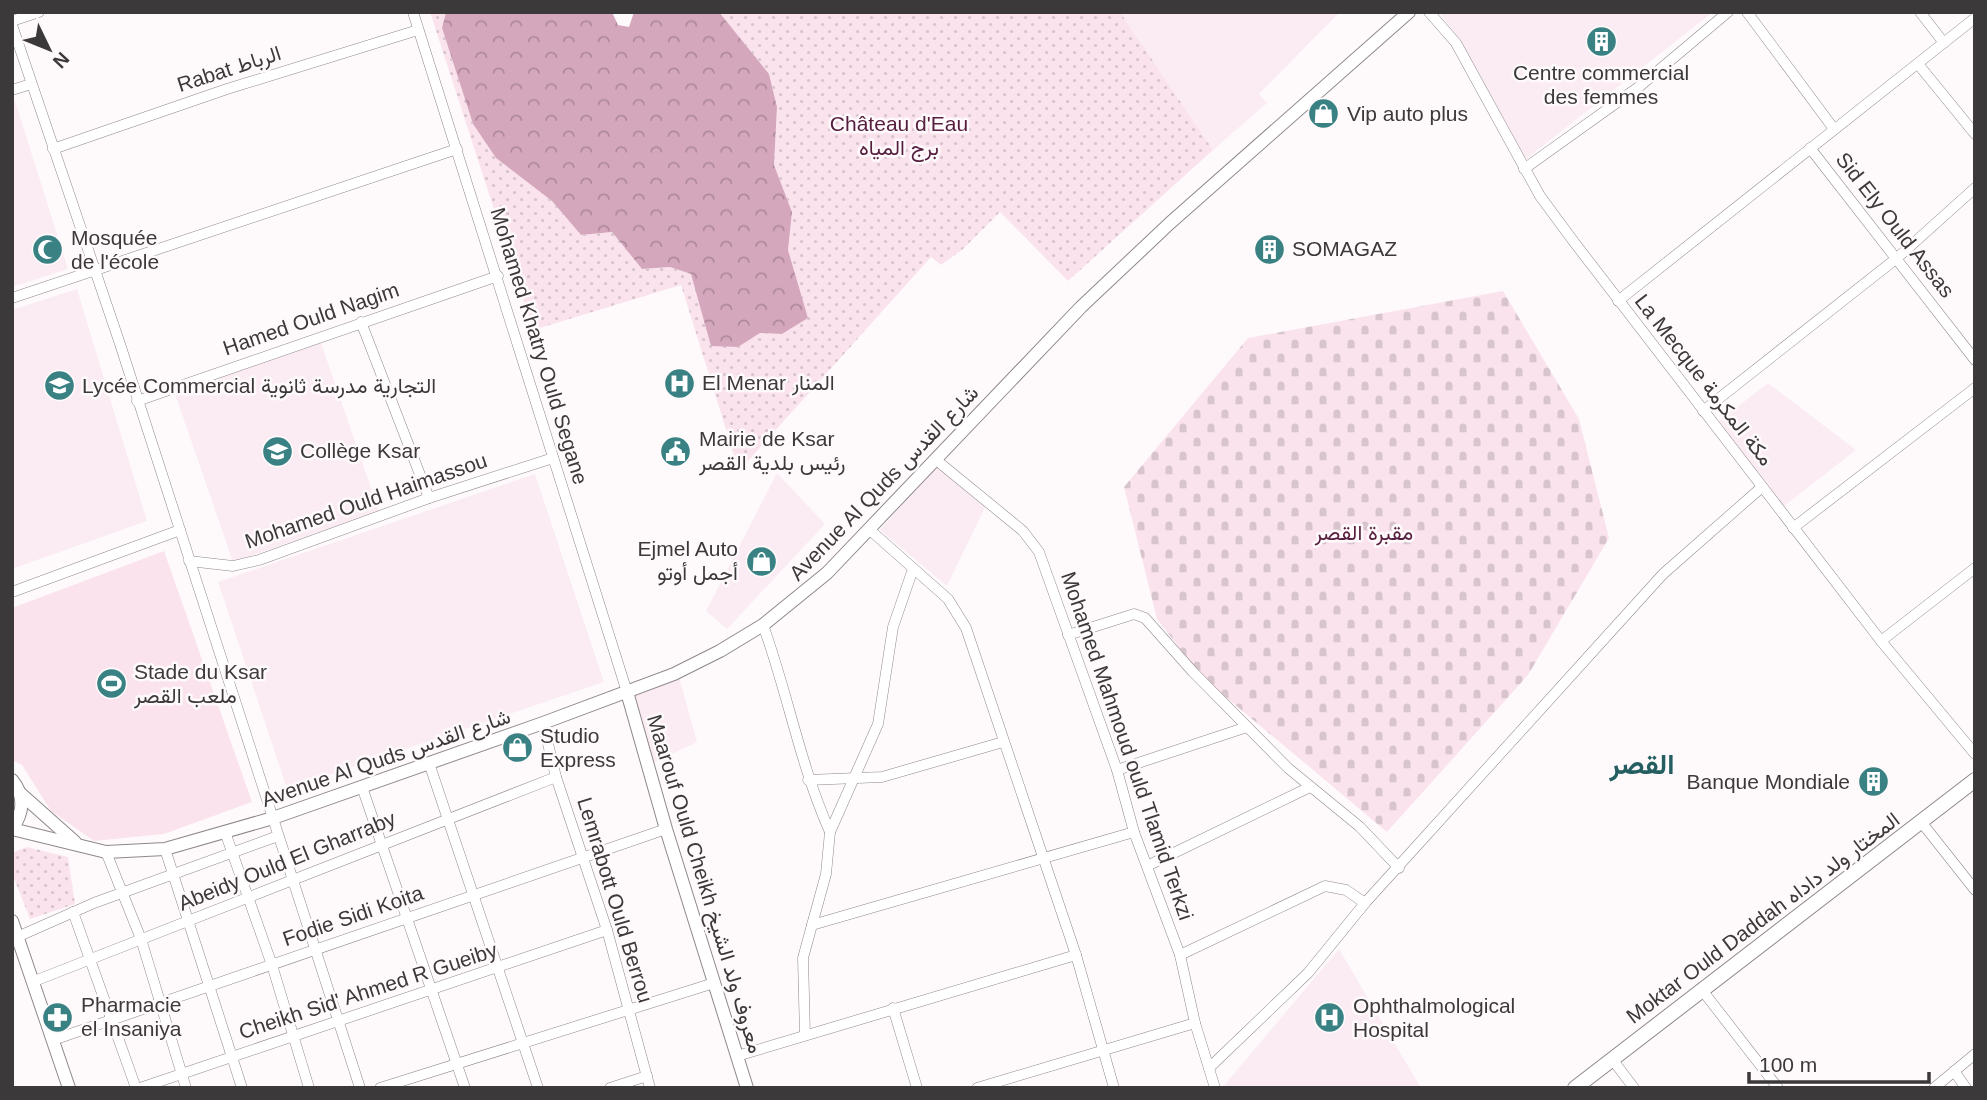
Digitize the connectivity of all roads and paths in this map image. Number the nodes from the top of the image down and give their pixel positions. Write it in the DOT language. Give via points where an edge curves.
graph roads {
  1 [pos="39,12"];
  2 [pos="413,12"];
  3 [pos="1409,12"];
  4 [pos="1429,12"];
  5 [pos="1728,12"];
  6 [pos="1747,12"];
  7 [pos="1920,12"];
  8 [pos="1975,18"];
  9 [pos="12,23"];
  10 [pos="418,30"];
  11 [pos="1944,43"];
  12 [pos="1917,64"];
  13 [pos="31,84"];
  14 [pos="12,90"];
  15 [pos="1834,129"];
  16 [pos="1975,134"];
  17 [pos="1810,148"];
  18 [pos="53,149"];
  19 [pos="457,149"];
  20 [pos="1524,169"];
  21 [pos="1975,188"];
  22 [pos="1897,258"];
  23 [pos="95,270"];
  24 [pos="498,276"];
  25 [pos="12,299"];
  26 [pos="1618,301"];
  27 [pos="361,322"];
  28 [pos="1975,360"];
  29 [pos="1975,387"];
  30 [pos="137,401"];
  31 [pos="1703,411"];
  32 [pos="553,458"];
  33 [pos="935,459"];
  34 [pos="1762,487"];
  35 [pos="429,498"];
  36 [pos="1793,528"];
  37 [pos="180,530"];
  38 [pos="870,530"];
  39 [pos="189,561"];
  40 [pos="1975,568"];
  41 [pos="913,569"];
  42 [pos="12,592"];
  43 [pos="763,625"];
  44 [pos="1068,635"];
  45 [pos="1881,641"];
  46 [pos="627,692"];
  47 [pos="543,723"];
  48 [pos="1247,727"];
  49 [pos="1003,742"];
  50 [pos="1975,754"];
  51 [pos="429,763"];
  52 [pos="1117,770"];
  53 [pos="556,777"];
  54 [pos="12,780"];
  55 [pos="808,780"];
  56 [pos="852,780"];
  57 [pos="1975,780"];
  58 [pos="362,787"];
  59 [pos="1310,787"];
  60 [pos="21,794"];
  61 [pos="273,818"];
  62 [pos="448,818"];
  63 [pos="1922,823"];
  64 [pos="12,829"];
  65 [pos="666,829"];
  66 [pos="225,832"];
  67 [pos="830,832"];
  68 [pos="1135,832"];
  69 [pos="278,836"];
  70 [pos="383,844"];
  71 [pos="78,845"];
  72 [pos="166,849"];
  73 [pos="106,852"];
  74 [pos="233,852"];
  75 [pos="584,856"];
  76 [pos="1043,858"];
  77 [pos="1147,866"];
  78 [pos="1399,868"];
  79 [pos="173,875"];
  80 [pos="292,880"];
  81 [pos="1975,890"];
  82 [pos="122,893"];
  83 [pos="475,896"];
  84 [pos="249,897"];
  85 [pos="1365,903"];
  86 [pos="73,912"];
  87 [pos="408,918"];
  88 [pos="12,921"];
  89 [pos="187,921"];
  90 [pos="812,925"];
  91 [pos="607,930"];
  92 [pos="17,937"];
  93 [pos="141,939"];
  94 [pos="314,950"];
  95 [pos="1076,955"];
  96 [pos="1180,955"];
  97 [pos="90,959"];
  98 [pos="272,965"];
  99 [pos="499,968"];
  100 [pos="33,982"];
  101 [pos="714,983"];
  102 [pos="209,988"];
  103 [pos="1702,990"];
  104 [pos="433,991"];
  105 [pos="159,1004"];
  106 [pos="629,1008"];
  107 [pos="893,1008"];
  108 [pos="337,1019"];
  109 [pos="110,1020"];
  110 [pos="1195,1023"];
  111 [pos="292,1035"];
  112 [pos="805,1035"];
  113 [pos="53,1040"];
  114 [pos="523,1043"];
  115 [pos="1103,1051"];
  116 [pos="1975,1054"];
  117 [pos="231,1056"];
  118 [pos="737,1056"];
  119 [pos="1612,1059"];
  120 [pos="457,1064"];
  121 [pos="1209,1068"];
  122 [pos="1954,1072"];
  123 [pos="181,1073"];
  124 [pos="647,1076"];
  125 [pos="69,1088"];
  126 [pos="138,1088"];
  127 [pos="186,1088"];
  128 [pos="243,1088"];
  129 [pos="309,1088"];
  130 [pos="360,1088"];
  131 [pos="380,1088"];
  132 [pos="465,1088"];
  133 [pos="538,1088"];
  134 [pos="610,1088"];
  135 [pos="650,1088"];
  136 [pos="747,1088"];
  137 [pos="917,1088"];
  138 [pos="977,1088"];
  139 [pos="1114,1088"];
  140 [pos="1215,1088"];
  141 [pos="1575,1088"];
  142 [pos="1633,1088"];
  143 [pos="1778,1088"];
  144 [pos="1934,1088"];
  145 [pos="1966,1088"];
  1 -- 9 [label="street"];
  2 -- 10 [label="street, Mohamed Khatry Ould Segane"];
  3 -- 33 [label="street, Avenue Al Quds شارع القدس" via="1170,223 1081,307"];
  4 -- 20 [label="street, La Mecque مكة المكرمة" via="1456,43"];
  5 -- 20 [label="street" via="1640,86"];
  6 -- 15 [label="street, Sid Ely Ould Assas"];
  7 -- 11 [label="street"];
  8 -- 11 [label="street"];
  9 -- 13 [label="street"];
  10 -- 18 [label="street, Rabat الرباط"];
  10 -- 19 [label="street, Mohamed Khatry Ould Segane"];
  11 -- 12 [label="street"];
  12 -- 15 [label="street"];
  12 -- 16 [label="street"];
  13 -- 14 [label="street"];
  13 -- 18 [label="street"];
  15 -- 17 [label="street"];
  17 -- 22 [label="street, Sid Ely Ould Assas"];
  17 -- 26 [label="street"];
  18 -- 23 [label="street"];
  19 -- 23 [label="street"];
  19 -- 24 [label="street, Mohamed Khatry Ould Segane"];
  20 -- 26 [label="street, La Mecque مكة المكرمة"];
  21 -- 22 [label="street"];
  22 -- 28 [label="street, Sid Ely Ould Assas"];
  22 -- 31 [label="street"];
  23 -- 25 [label="street"];
  23 -- 30 [label="street"];
  24 -- 27 [label="street, Hamed Ould Nagim"];
  24 -- 32 [label="street, Mohamed Khatry Ould Segane"];
  26 -- 31 [label="street, La Mecque مكة المكرمة"];
  27 -- 30 [label="street, Hamed Ould Nagim"];
  27 -- 35 [label="street"];
  29 -- 36 [label="street"];
  30 -- 37 [label="street"];
  31 -- 34 [label="street, La Mecque مكة المكرمة"];
  32 -- 35 [label="street, Mohamed Ould Haimassou"];
  32 -- 46 [label="street, Mohamed Khatry Ould Segane"];
  33 -- 38 [label="street, Avenue Al Quds شارع القدس"];
  33 -- 44 [label="street, Mohamed Mahmoud ould Tlamid Terkzi" via="1033,542"];
  34 -- 36 [label="street, La Mecque مكة المكرمة"];
  34 -- 78 [label="street" via="1663,574"];
  35 -- 39 [label="street, Mohamed Ould Haimassou" via="243,564"];
  36 -- 45 [label="street, La Mecque مكة المكرمة"];
  37 -- 39 [label="street"];
  37 -- 42 [label="street"];
  38 -- 41 [label="street"];
  38 -- 43 [label="street, Avenue Al Quds شارع القدس"];
  39 -- 61 [label="street"];
  40 -- 45 [label="street"];
  41 -- 49 [label="street" via="959,614"];
  41 -- 56 [label="street" via="893,627 878,724"];
  43 -- 46 [label="street, Avenue Al Quds شارع القدس" via="697,663"];
  43 -- 55 [label="street"];
  44 -- 48 [label="street" via="1134,614 1145,618"];
  44 -- 52 [label="street, Mohamed Mahmoud ould Tlamid Terkzi"];
  45 -- 50 [label="street, La Mecque مكة المكرمة"];
  46 -- 47 [label="street, Avenue Al Quds شارع القدس"];
  46 -- 65 [label="street, Maarouf Ould Cheikh معروف ولد الشيخ"];
  47 -- 51 [label="street, Avenue Al Quds شارع القدس"];
  47 -- 53 [label="street, Lemrabott Ould Berrou"];
  48 -- 52 [label="street"];
  48 -- 59 [label="street"];
  49 -- 56 [label="street" via="882,777"];
  49 -- 76 [label="street"];
  51 -- 58 [label="street, Avenue Al Quds شارع القدس"];
  51 -- 62 [label="street"];
  52 -- 68 [label="street, Mohamed Mahmoud ould Tlamid Terkzi"];
  53 -- 62 [label="street, Abeidy Ould El Gharraby"];
  53 -- 75 [label="street, Lemrabott Ould Berrou"];
  54 -- 60 [label="street, Avenue Al Quds شارع القدس"];
  55 -- 56 [label="street"];
  55 -- 67 [label="street"];
  56 -- 67 [label="street"];
  57 -- 63 [label="main road, Moktar Ould Daddah المختار ولد داداه"];
  58 -- 61 [label="street, Avenue Al Quds شارع القدس"];
  58 -- 70 [label="street"];
  59 -- 77 [label="street"];
  59 -- 78 [label="street" via="1360,827"];
  60 -- 64 [label="street" via="21,812"];
  60 -- 71 [label="street, Avenue Al Quds شارع القدس"];
  61 -- 66 [label="street, Avenue Al Quds شارع القدس"];
  61 -- 69 [label="street"];
  62 -- 70 [label="street, Abeidy Ould El Gharraby"];
  62 -- 83 [label="street"];
  63 -- 81 [label="street"];
  63 -- 103 [label="main road, Moktar Ould Daddah المختار ولد داداه"];
  64 -- 71 [label="street, Avenue Al Quds شارع القدس"];
  65 -- 75 [label="street, Fodie Sidi Koita"];
  65 -- 101 [label="street, Maarouf Ould Cheikh معروف ولد الشيخ"];
  66 -- 72 [label="street, Avenue Al Quds شارع القدس"];
  66 -- 74 [label="street"];
  67 -- 90 [label="street" via="827,874"];
  68 -- 76 [label="street"];
  68 -- 77 [label="street, Mohamed Mahmoud ould Tlamid Terkzi"];
  69 -- 74 [label="street"];
  69 -- 80 [label="street"];
  70 -- 80 [label="street, Abeidy Ould El Gharraby"];
  70 -- 87 [label="street"];
  71 -- 73 [label="street, Avenue Al Quds شارع القدس"];
  72 -- 73 [label="street, Avenue Al Quds شارع القدس"];
  72 -- 79 [label="street"];
  73 -- 82 [label="street"];
  74 -- 79 [label="street"];
  74 -- 84 [label="street"];
  75 -- 83 [label="street, Fodie Sidi Koita"];
  75 -- 91 [label="street, Lemrabott Ould Berrou"];
  76 -- 90 [label="street"];
  76 -- 95 [label="street"];
  77 -- 96 [label="street, Mohamed Mahmoud ould Tlamid Terkzi"];
  78 -- 85 [label="street"];
  79 -- 82 [label="street"];
  79 -- 89 [label="street"];
  80 -- 84 [label="street, Abeidy Ould El Gharraby"];
  80 -- 94 [label="street"];
  82 -- 86 [label="street"];
  82 -- 93 [label="street"];
  83 -- 87 [label="street, Fodie Sidi Koita"];
  83 -- 99 [label="street"];
  84 -- 89 [label="street, Abeidy Ould El Gharraby"];
  84 -- 98 [label="street"];
  85 -- 96 [label="street" via="1346,890 1325,886"];
  85 -- 121 [label="street" via="1308,973"];
  86 -- 92 [label="street"];
  86 -- 97 [label="street"];
  87 -- 94 [label="street, Fodie Sidi Koita"];
  87 -- 104 [label="street"];
  88 -- 92 [label="street"];
  89 -- 93 [label="street, Abeidy Ould El Gharraby"];
  89 -- 102 [label="street"];
  90 -- 112 [label="street" via="803,958"];
  91 -- 99 [label="street, Cheikh Sid' Ahmed R Gueiby"];
  91 -- 106 [label="street, Lemrabott Ould Berrou"];
  92 -- 100 [label="street"];
  93 -- 97 [label="street, Abeidy Ould El Gharraby"];
  93 -- 105 [label="street"];
  94 -- 98 [label="street, Fodie Sidi Koita"];
  94 -- 108 [label="street"];
  95 -- 107 [label="street"];
  95 -- 115 [label="street"];
  96 -- 110 [label="street, Mohamed Mahmoud ould Tlamid Terkzi"];
  97 -- 100 [label="street, Abeidy Ould El Gharraby"];
  97 -- 109 [label="street"];
  98 -- 102 [label="street, Fodie Sidi Koita"];
  98 -- 111 [label="street"];
  99 -- 104 [label="street, Cheikh Sid' Ahmed R Gueiby"];
  99 -- 114 [label="street"];
  100 -- 113 [label="street"];
  101 -- 106 [label="street"];
  101 -- 118 [label="street, Maarouf Ould Cheikh معروف ولد الشيخ"];
  102 -- 105 [label="street, Fodie Sidi Koita"];
  102 -- 117 [label="street"];
  103 -- 119 [label="main road, Moktar Ould Daddah المختار ولد داداه"];
  103 -- 143 [label="street"];
  104 -- 108 [label="street, Cheikh Sid' Ahmed R Gueiby"];
  104 -- 120 [label="street"];
  105 -- 109 [label="street, Fodie Sidi Koita"];
  105 -- 123 [label="street"];
  106 -- 114 [label="street"];
  106 -- 124 [label="street, Lemrabott Ould Berrou"];
  107 -- 112 [label="street"];
  107 -- 137 [label="street"];
  108 -- 111 [label="street, Cheikh Sid' Ahmed R Gueiby"];
  108 -- 130 [label="street"];
  109 -- 113 [label="street, Fodie Sidi Koita"];
  109 -- 126 [label="street"];
  110 -- 115 [label="street"];
  110 -- 121 [label="street, Mohamed Mahmoud ould Tlamid Terkzi"];
  111 -- 117 [label="street, Cheikh Sid' Ahmed R Gueiby"];
  111 -- 129 [label="street"];
  112 -- 118 [label="street"];
  113 -- 125 [label="street"];
  114 -- 120 [label="street"];
  114 -- 133 [label="street"];
  115 -- 138 [label="street"];
  115 -- 139 [label="street"];
  116 -- 122 [label="street"];
  117 -- 123 [label="street, Cheikh Sid' Ahmed R Gueiby"];
  117 -- 128 [label="street"];
  118 -- 136 [label="street, Maarouf Ould Cheikh معروف ولد الشيخ"];
  119 -- 141 [label="main road, Moktar Ould Daddah المختار ولد داداه"];
  119 -- 142 [label="street"];
  120 -- 131 [label="street"];
  120 -- 132 [label="street"];
  121 -- 140 [label="street, Mohamed Mahmoud ould Tlamid Terkzi"];
  122 -- 144 [label="street"];
  122 -- 145 [label="street"];
  123 -- 126 [label="street, Cheikh Sid' Ahmed R Gueiby"];
  123 -- 127 [label="street"];
  124 -- 134 [label="street"];
  124 -- 135 [label="street, Lemrabott Ould Berrou"];
}
